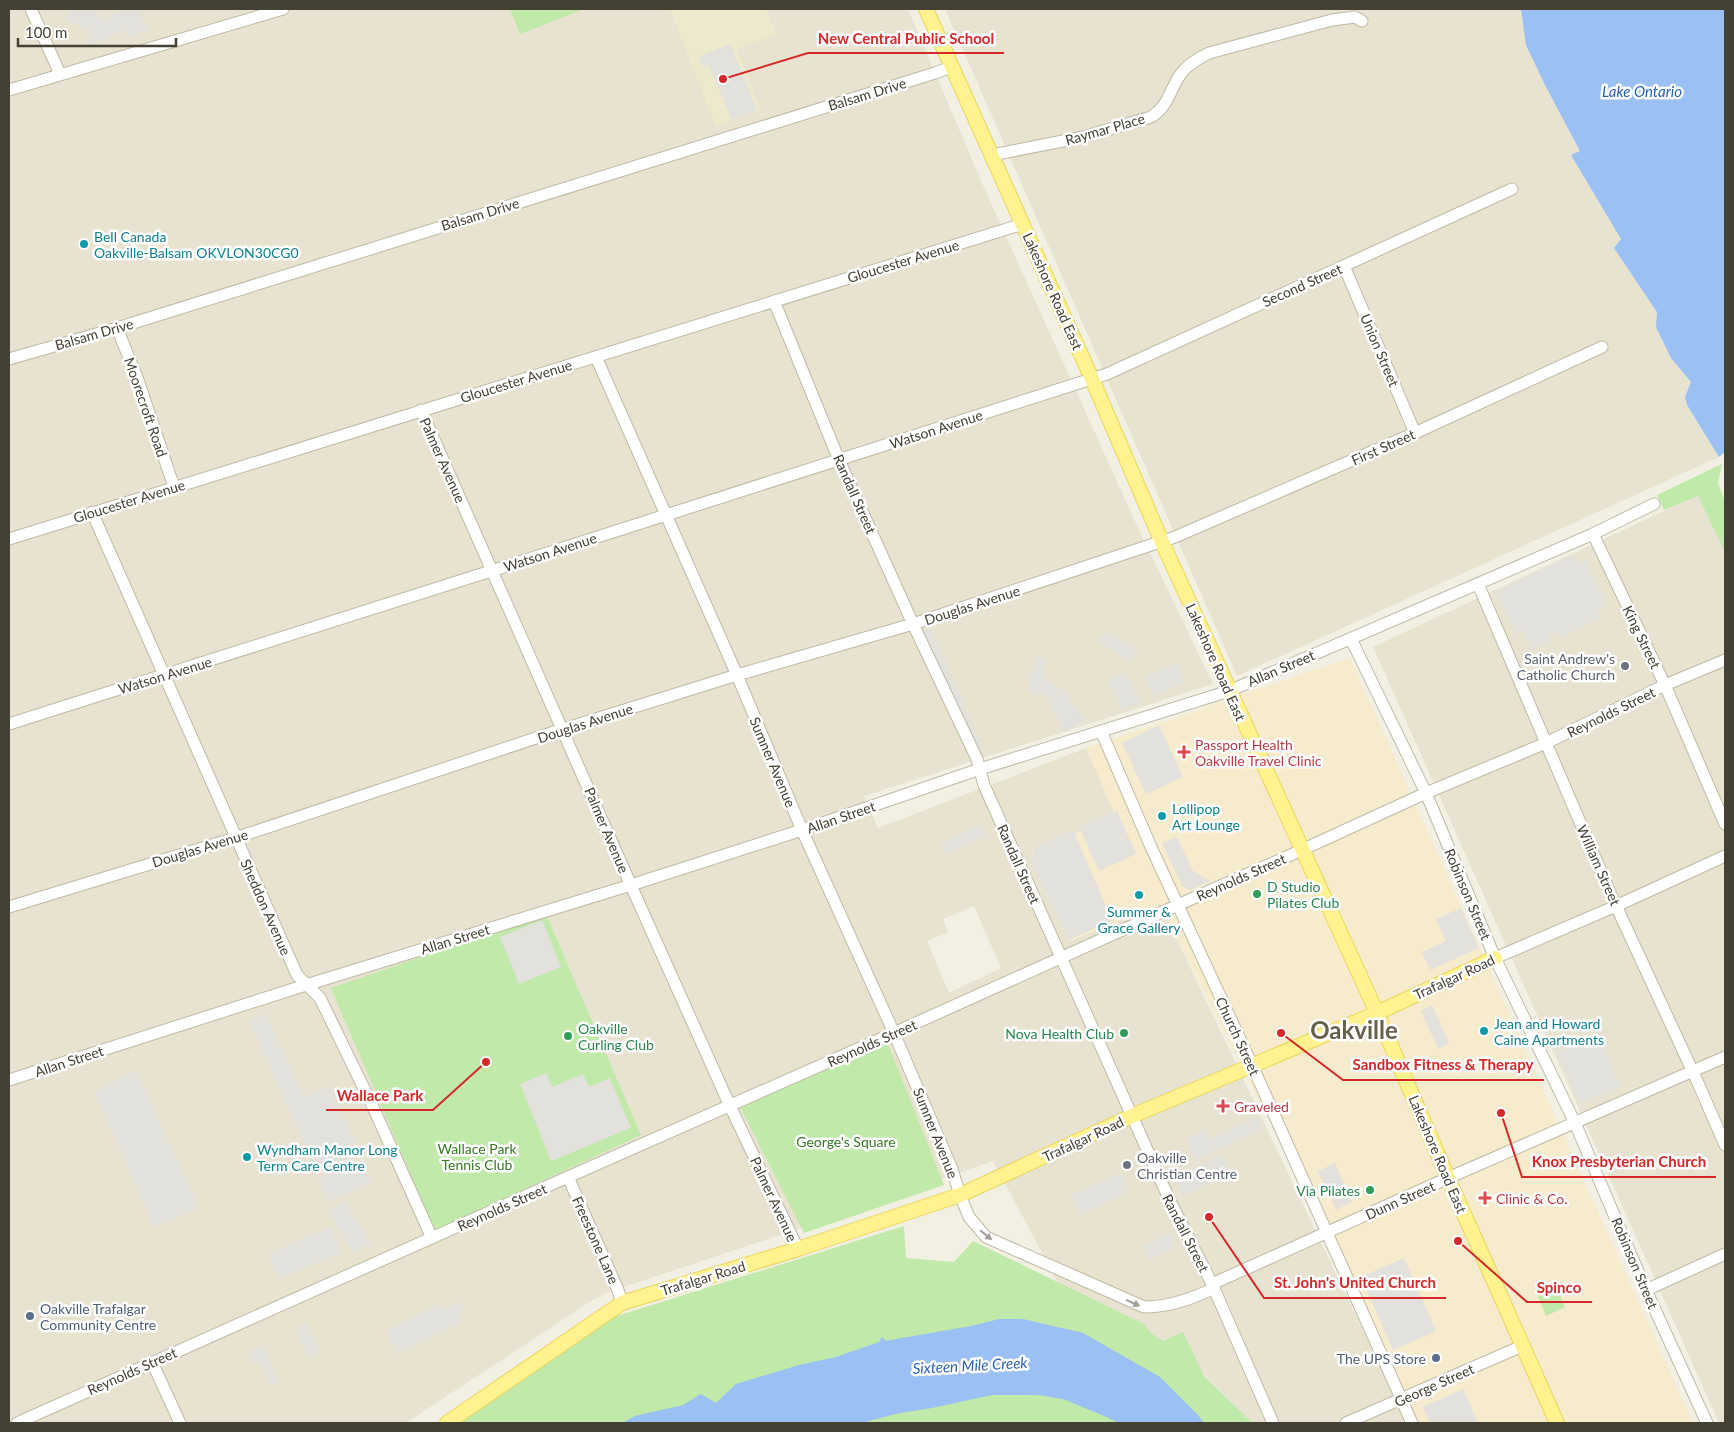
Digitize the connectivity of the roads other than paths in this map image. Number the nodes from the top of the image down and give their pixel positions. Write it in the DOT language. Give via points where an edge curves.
graph roads {
  1 [pos="32,9"];
  2 [pos="283,9"];
  3 [pos="926,9"];
  4 [pos="1362,21"];
  5 [pos="951,67"];
  6 [pos="60,74"];
  7 [pos="9,90"];
  8 [pos="992,155"];
  9 [pos="1512,189"];
  10 [pos="1023,224"];
  11 [pos="1344,266"];
  12 [pos="774,300"];
  13 [pos="117,328"];
  14 [pos="1602,347"];
  15 [pos="596,357"];
  16 [pos="9,359"];
  17 [pos="1092,379"];
  18 [pos="421,410"];
  19 [pos="1415,433"];
  20 [pos="839,460"];
  21 [pos="174,487"];
  22 [pos="1654,504"];
  23 [pos="92,512"];
  24 [pos="666,515"];
  25 [pos="1593,534"];
  26 [pos="9,539"];
  27 [pos="1162,542"];
  28 [pos="492,571"];
  29 [pos="1478,584"];
  30 [pos="913,624"];
  31 [pos="1351,639"];
  32 [pos="1725,660"];
  33 [pos="164,675"];
  34 [pos="737,675"];
  35 [pos="1665,685"];
  36 [pos="1229,691"];
  37 [pos="9,724"];
  38 [pos="563,729"];
  39 [pos="1101,731"];
  40 [pos="1546,743"];
  41 [pos="980,769"];
  42 [pos="1426,793"];
  43 [pos="1725,824"];
  44 [pos="802,830"];
  45 [pos="235,838"];
  46 [pos="1302,850"];
  47 [pos="1725,856"];
  48 [pos="631,885"];
  49 [pos="1177,905"];
  50 [pos="1616,906"];
  51 [pos="9,907"];
  52 [pos="1061,958"];
  53 [pos="1494,958"];
  54 [pos="306,985"];
  55 [pos="1377,1013"];
  56 [pos="894,1033"];
  57 [pos="1725,1057"];
  58 [pos="1252,1065"];
  59 [pos="1693,1072"];
  60 [pos="10,1076"];
  61 [pos="730,1106"];
  62 [pos="1132,1116"];
  63 [pos="1575,1123"];
  64 [pos="1725,1145"];
  65 [pos="568,1177"];
  66 [pos="1448,1178"];
  67 [pos="960,1195"];
  68 [pos="1327,1232"];
  69 [pos="432,1238"];
  70 [pos="798,1249"];
  71 [pos="1725,1254"];
  72 [pos="1213,1286"];
  73 [pos="1646,1290"];
  74 [pos="622,1303"];
  75 [pos="1522,1346"];
  76 [pos="152,1362"];
  77 [pos="1401,1400"];
  78 [pos="17,1423"];
  79 [pos="180,1423"];
  80 [pos="447,1423"];
  81 [pos="1273,1423"];
  82 [pos="1346,1423"];
  83 [pos="1412,1423"];
  84 [pos="1557,1423"];
  85 [pos="1706,1423"];
  1 -- 6 [label="street"];
  2 -- 6 [label="street"];
  3 -- 5 [label="main road, Lakeshore Road East"];
  4 -- 8 [label="street, Raymar Place" via="1355,17 1332,20 1209,53 1196,59 1183,72 1160,111 1150,116 1083,137"];
  5 -- 8 [label="main road, Lakeshore Road East"];
  5 -- 13 [label="street, Balsam Drive"];
  6 -- 7 [label="street"];
  8 -- 10 [label="main road, Lakeshore Road East"];
  9 -- 11 [label="street, Second Street"];
  10 -- 12 [label="street, Gloucester Avenue"];
  10 -- 17 [label="main road, Lakeshore Road East"];
  11 -- 17 [label="street, Second Street"];
  11 -- 19 [label="street, Union Street"];
  12 -- 15 [label="street, Gloucester Avenue"];
  12 -- 20 [label="street, Randall Street"];
  13 -- 16 [label="street, Balsam Drive"];
  13 -- 21 [label="street, Moorecroft Road"];
  14 -- 19 [label="street, First Street"];
  15 -- 18 [label="street, Gloucester Avenue"];
  15 -- 24 [label="street, Sumner Avenue"];
  17 -- 20 [label="street, Watson Avenue"];
  17 -- 27 [label="main road, Lakeshore Road East"];
  18 -- 21 [label="street, Gloucester Avenue"];
  18 -- 28 [label="street, Palmer Avenue"];
  19 -- 27 [label="street, First Street"];
  20 -- 24 [label="street, Watson Avenue"];
  20 -- 30 [label="street, Randall Street"];
  21 -- 23 [label="street, Gloucester Avenue"];
  22 -- 25 [label="street, Allan Street"];
  23 -- 26 [label="street, Gloucester Avenue"];
  23 -- 33 [label="street, Sheddon Avenue"];
  24 -- 28 [label="street, Watson Avenue"];
  24 -- 34 [label="street, Sumner Avenue"];
  25 -- 29 [label="street, Allan Street"];
  25 -- 35 [label="street, King Street"];
  27 -- 30 [label="street, Douglas Avenue"];
  27 -- 36 [label="main road, Lakeshore Road East"];
  28 -- 33 [label="street, Watson Avenue"];
  28 -- 38 [label="street, Palmer Avenue"];
  29 -- 31 [label="street, Allan Street"];
  29 -- 40 [label="street, William Street"];
  30 -- 34 [label="street, Douglas Avenue"];
  30 -- 41 [label="street, Randall Street"];
  31 -- 36 [label="street, Allan Street"];
  31 -- 42 [label="street, Robinson Street"];
  32 -- 35 [label="street, Reynolds Street"];
  33 -- 37 [label="street, Watson Avenue"];
  33 -- 45 [label="street, Sheddon Avenue"];
  34 -- 38 [label="street, Douglas Avenue"];
  34 -- 44 [label="street, Sumner Avenue"];
  35 -- 40 [label="street, Reynolds Street"];
  35 -- 43 [label="street, King Street"];
  36 -- 39 [label="street, Allan Street"];
  36 -- 46 [label="main road, Lakeshore Road East"];
  38 -- 45 [label="street, Douglas Avenue"];
  38 -- 48 [label="street, Palmer Avenue"];
  39 -- 41 [label="street, Allan Street"];
  39 -- 49 [label="street, Church Street"];
  40 -- 42 [label="street, Reynolds Street"];
  40 -- 50 [label="street, William Street"];
  41 -- 44 [label="street, Allan Street"];
  41 -- 52 [label="street, Randall Street" via="984,785"];
  42 -- 46 [label="street, Reynolds Street"];
  42 -- 53 [label="street, Robinson Street"];
  44 -- 48 [label="street, Allan Street"];
  44 -- 56 [label="street, Sumner Avenue"];
  45 -- 51 [label="street, Douglas Avenue"];
  45 -- 54 [label="street, Sheddon Avenue" via="297,975"];
  46 -- 49 [label="street, Reynolds Street"];
  46 -- 55 [label="main road, Lakeshore Road East"];
  47 -- 50 [label="street, Trafalgar Road"];
  48 -- 54 [label="street, Allan Street"];
  48 -- 61 [label="street, Palmer Avenue"];
  49 -- 52 [label="street, Reynolds Street"];
  49 -- 58 [label="street, Church Street"];
  50 -- 53 [label="street, Trafalgar Road"];
  50 -- 59 [label="street, William Street"];
  52 -- 56 [label="street, Reynolds Street"];
  52 -- 62 [label="street, Randall Street"];
  53 -- 55 [label="main road, Trafalgar Road"];
  53 -- 63 [label="street, Robinson Street"];
  54 -- 60 [label="street, Allan Street"];
  54 -- 69 [label="street, Sheddon Avenue" via="320,998"];
  55 -- 58 [label="main road, Trafalgar Road"];
  55 -- 66 [label="main road, Lakeshore Road East"];
  56 -- 61 [label="street, Reynolds Street"];
  56 -- 67 [label="street, Sumner Avenue"];
  57 -- 59 [label="street, Dunn Street"];
  58 -- 62 [label="main road, Trafalgar Road"];
  58 -- 68 [label="street, Church Street"];
  59 -- 63 [label="street, Dunn Street"];
  59 -- 64 [label="street, William Street"];
  61 -- 65 [label="street, Reynolds Street"];
  61 -- 70 [label="street, Palmer Avenue"];
  62 -- 67 [label="main road, Trafalgar Road"];
  62 -- 72 [label="street, Randall Street"];
  63 -- 66 [label="street, Dunn Street"];
  63 -- 73 [label="street, Robinson Street"];
  65 -- 69 [label="street, Reynolds Street"];
  65 -- 74 [label="street, Freestone Lane"];
  66 -- 68 [label="street, Dunn Street"];
  66 -- 75 [label="main road, Lakeshore Road East"];
  67 -- 70 [label="main road, Trafalgar Road"];
  67 -- 72 [label="street, Dunn Street, one-way" via="969,1217 986,1237 1144,1308 1181,1301"];
  68 -- 72 [label="street, Dunn Street"];
  68 -- 77 [label="street, Church Street"];
  69 -- 76 [label="street, Reynolds Street"];
  70 -- 74 [label="main road, Trafalgar Road"];
  71 -- 73 [label="street"];
  72 -- 81 [label="street, Randall Street"];
  73 -- 85 [label="street, Robinson Street"];
  74 -- 80 [label="main road, Trafalgar Road"];
  75 -- 77 [label="street, George Street"];
  75 -- 84 [label="main road, Lakeshore Road East"];
  76 -- 78 [label="street, Reynolds Street"];
  76 -- 79 [label="street"];
  77 -- 82 [label="street, George Street"];
  77 -- 83 [label="street, Church Street"];
}
